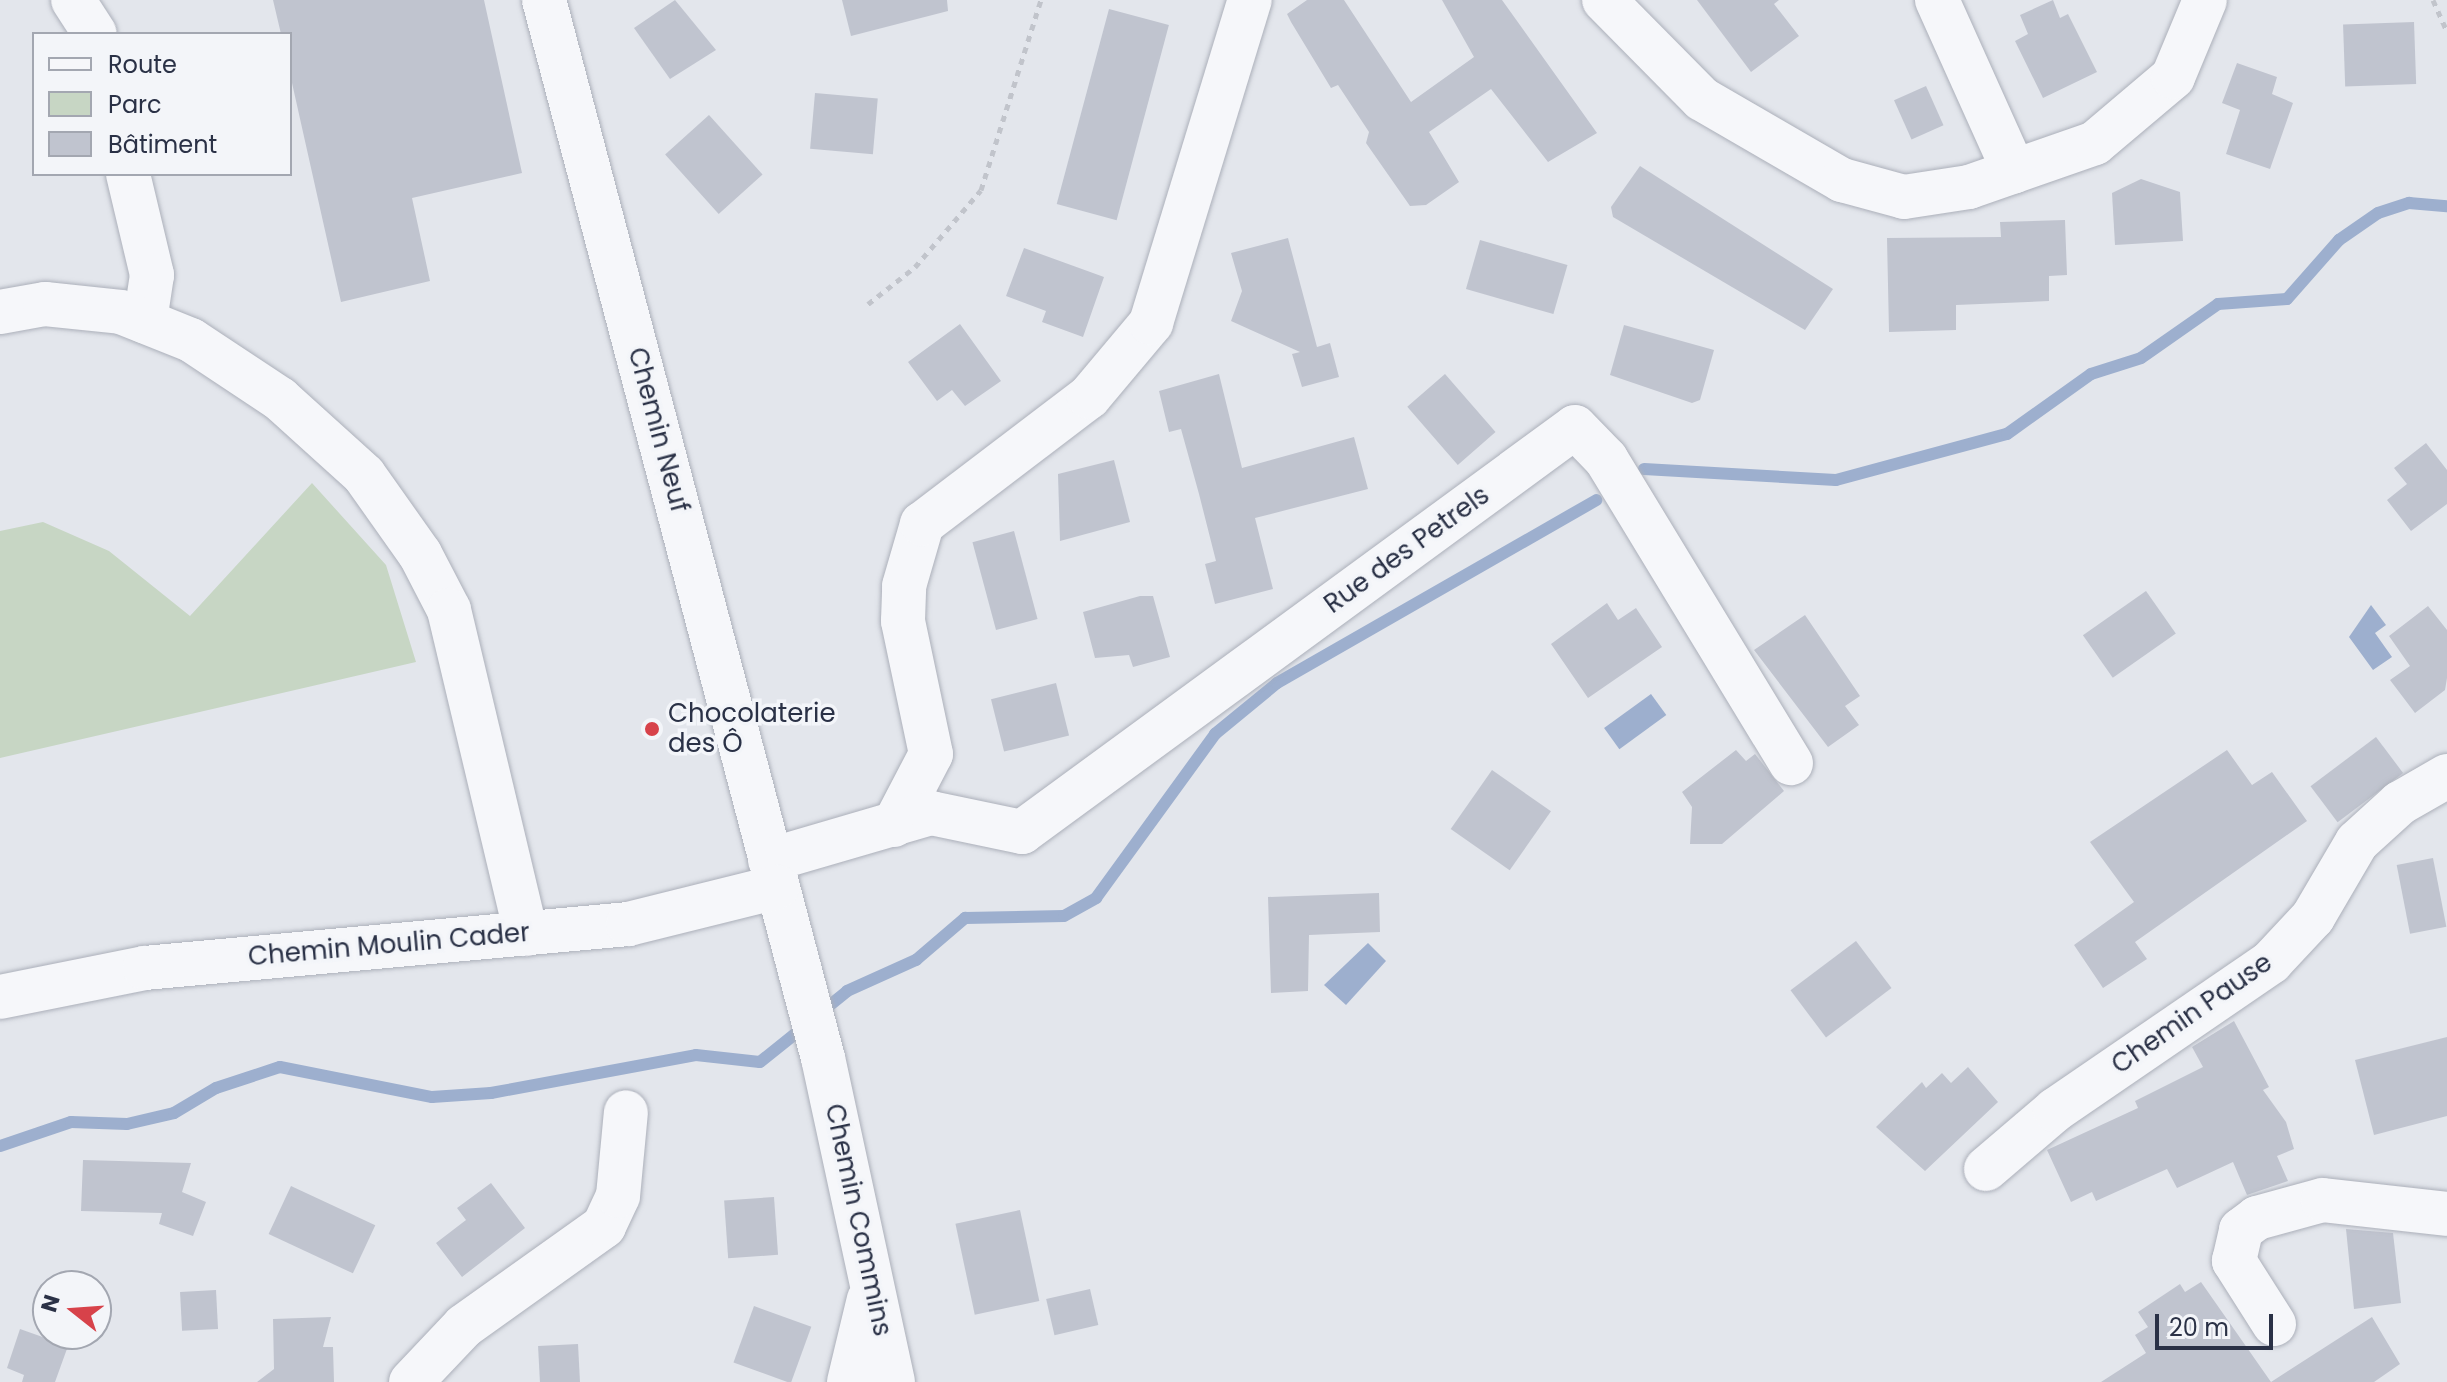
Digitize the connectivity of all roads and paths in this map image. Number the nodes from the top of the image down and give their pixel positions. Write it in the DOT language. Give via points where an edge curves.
graph roads {
  1 [pos="73,0"];
  2 [pos="544,0"];
  3 [pos="1041,0"];
  4 [pos="1250,0"];
  5 [pos="1604,0"];
  6 [pos="1937,0"];
  7 [pos="2205,0"];
  8 [pos="2433,0"];
  9 [pos="94,32"];
  10 [pos="2447,32"];
  11 [pos="2014,171"];
  12 [pos="128,176"];
  13 [pos="868,304"];
  14 [pos="0,312"];
  15 [pos="145,321"];
  16 [pos="1791,763"];
  17 [pos="2447,776"];
  18 [pos="894,825"];
  19 [pos="773,874"];
  20 [pos="526,934"];
  21 [pos="0,997"];
  22 [pos="823,1058"];
  23 [pos="626,1112"];
  24 [pos="1986,1169"];
  25 [pos="2447,1214"];
  26 [pos="872,1283"];
  27 [pos="2274,1324"];
  28 [pos="411,1382"];
  29 [pos="849,1382"];
  30 [pos="893,1382"];
  1 -- 9 [label="street"];
  2 -- 19 [label="street, Chemin Neuf"];
  3 -- 13 [label="path" via="981,190 915,267"];
  4 -- 18 [label="street" via="1151,323 1089,397 922,524 904,586 903,621 931,754"];
  5 -- 11 [label="street" via="1702,99 1842,180 1904,197"];
  6 -- 11 [label="street"];
  7 -- 11 [label="street" via="2173,77 2095,143"];
  8 -- 10 [label="path"];
  12 -- 15 [label="street" via="152,275"];
  14 -- 15 [label="street" via="45,304"];
  15 -- 20 [label="street" via="191,340 280,399 364,475 420,554 449,610"];
  16 -- 18 [label="street, Rue des Petrels" via="1606,459 1575,427 1022,832 931,813"];
  17 -- 24 [label="street, Chemin Pause" via="2400,803 2357,842 2313,917 2271,962 2055,1110"];
  18 -- 19 [label="street, Rue des Petrels"];
  19 -- 20 [label="street, Chemin Moulin Cader" via="628,924"];
  19 -- 22 [label="street, Chemin Neuf"];
  20 -- 21 [label="street, Chemin Moulin Cader" via="145,968"];
  22 -- 26 [label="street, Chemin Commins"];
  23 -- 28 [label="street" via="618,1196 604,1226 464,1326"];
  25 -- 27 [label="street" via="2323,1200 2257,1218 2241,1230 2234,1261"];
  26 -- 29 [label="street"];
  26 -- 30 [label="street, Chemin Commins"];
}
